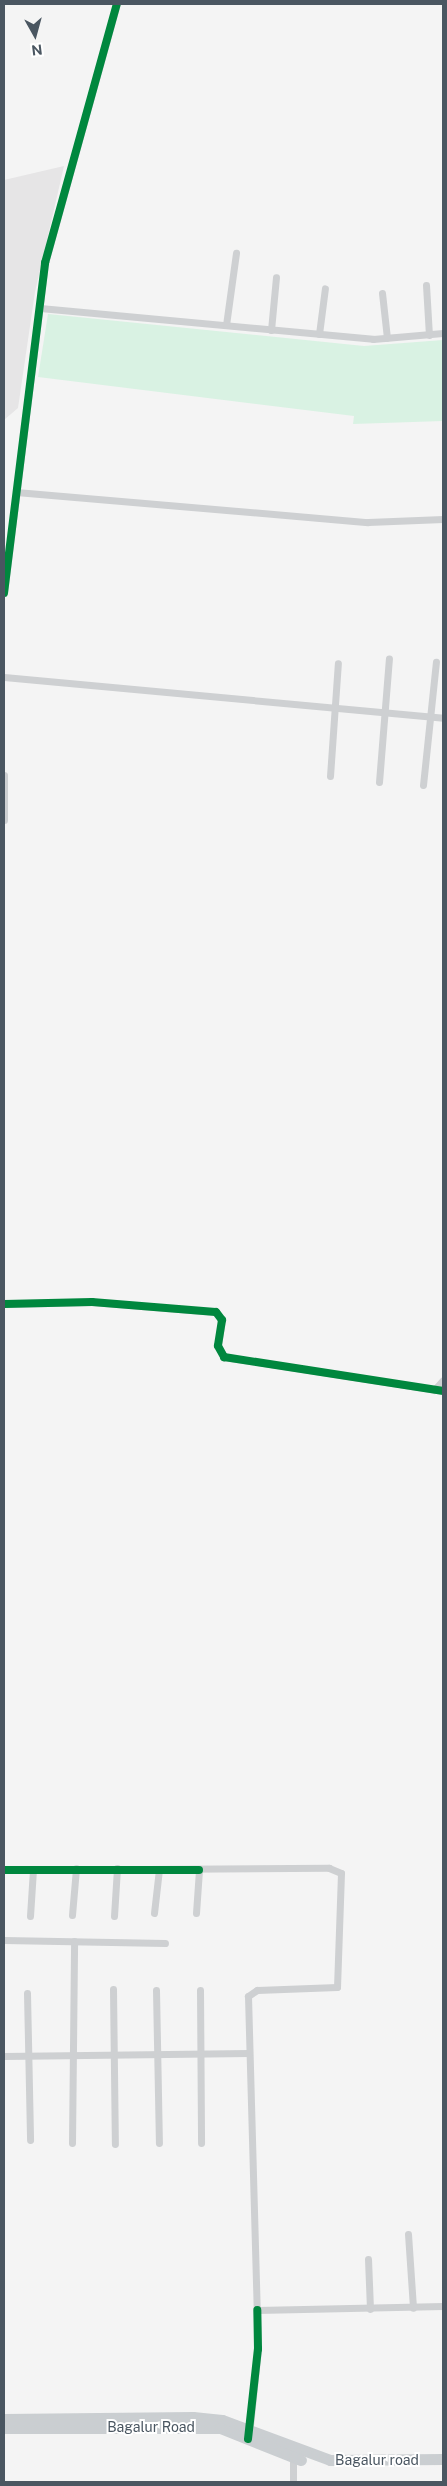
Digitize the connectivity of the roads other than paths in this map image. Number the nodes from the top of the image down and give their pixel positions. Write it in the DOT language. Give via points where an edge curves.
graph roads {
  1 [pos="117,4"];
  2 [pos="236,253"];
  3 [pos="276,277"];
  4 [pos="426,285"];
  5 [pos="325,288"];
  6 [pos="382,293"];
  7 [pos="40,308"];
  8 [pos="226,325"];
  9 [pos="271,330"];
  10 [pos="319,334"];
  11 [pos="443,334"];
  12 [pos="429,335"];
  13 [pos="387,338"];
  14 [pos="16,492"];
  15 [pos="443,519"];
  16 [pos="4,593"];
  17 [pos="389,658"];
  18 [pos="436,662"];
  19 [pos="338,663"];
  20 [pos="4,677"];
  21 [pos="335,708"];
  22 [pos="384,712"];
  23 [pos="430,717"];
  24 [pos="443,718"];
  25 [pos="4,775"];
  26 [pos="330,776"];
  27 [pos="379,782"];
  28 [pos="423,785"];
  29 [pos="4,820"];
  30 [pos="4,1304"];
  31 [pos="443,1380"];
  32 [pos="434,1390"];
  33 [pos="443,1391"];
  34 [pos="76,1868"];
  35 [pos="116,1868"];
  36 [pos="34,1869"];
  37 [pos="158,1869"];
  38 [pos="4,1870"];
  39 [pos="199,1870"];
  40 [pos="154,1913"];
  41 [pos="196,1913"];
  42 [pos="72,1914"];
  43 [pos="30,1916"];
  44 [pos="114,1916"];
  45 [pos="4,1940"];
  46 [pos="74,1941"];
  47 [pos="165,1943"];
  48 [pos="113,1989"];
  49 [pos="156,1990"];
  50 [pos="200,1990"];
  51 [pos="27,1993"];
  52 [pos="249,2053"];
  53 [pos="114,2055"];
  54 [pos="157,2055"];
  55 [pos="201,2055"];
  56 [pos="4,2056"];
  57 [pos="28,2056"];
  58 [pos="70,2056"];
  59 [pos="30,2140"];
  60 [pos="72,2143"];
  61 [pos="159,2143"];
  62 [pos="201,2143"];
  63 [pos="115,2144"];
  64 [pos="408,2234"];
  65 [pos="368,2259"];
  66 [pos="443,2306"];
  67 [pos="413,2308"];
  68 [pos="370,2309"];
  69 [pos="256,2310"];
  70 [pos="4,2419"];
  71 [pos="4,2428"];
  72 [pos="249,2434"];
  73 [pos="290,2452"];
  74 [pos="443,2459"];
  75 [pos="443,2465"];
  76 [pos="293,2482"];
  1 -- 7 [label="street" via="45,263"];
  2 -- 8 [label="street"];
  3 -- 9 [label="street"];
  4 -- 12 [label="street"];
  5 -- 10 [label="street"];
  6 -- 13 [label="street"];
  7 -- 8 [label="street"];
  7 -- 14 [label="street"];
  8 -- 9 [label="street"];
  9 -- 10 [label="street"];
  10 -- 13 [label="street"];
  11 -- 12 [label="street"];
  12 -- 13 [label="street"];
  14 -- 15 [label="street" via="368,522"];
  14 -- 16 [label="street"];
  17 -- 22 [label="street"];
  18 -- 23 [label="street"];
  19 -- 21 [label="street"];
  20 -- 21 [label="street"];
  21 -- 22 [label="street"];
  21 -- 26 [label="street"];
  22 -- 23 [label="street"];
  22 -- 27 [label="street"];
  23 -- 24 [label="street"];
  23 -- 28 [label="street"];
  25 -- 29 [label="street"];
  30 -- 32 [label="street" via="92,1302 216,1312 222,1320 218,1346 224,1357"];
  31 -- 32 [label="street"];
  32 -- 33 [label="street"];
  34 -- 35 [label="street"];
  34 -- 36 [label="street"];
  34 -- 42 [label="street"];
  35 -- 37 [label="street"];
  35 -- 44 [label="street"];
  36 -- 38 [label="street"];
  36 -- 43 [label="street"];
  37 -- 39 [label="street"];
  37 -- 40 [label="street"];
  39 -- 41 [label="street"];
  39 -- 52 [label="street" via="329,1868 340,1873 338,1987 249,1993"];
  45 -- 46 [label="street"];
  46 -- 47 [label="street"];
  46 -- 58 [label="street"];
  48 -- 53 [label="street"];
  49 -- 54 [label="street"];
  50 -- 55 [label="street"];
  51 -- 57 [label="street"];
  52 -- 55 [label="street"];
  52 -- 69 [label="street"];
  53 -- 54 [label="street"];
  53 -- 58 [label="street"];
  53 -- 63 [label="street"];
  54 -- 55 [label="street"];
  54 -- 61 [label="street"];
  55 -- 62 [label="street"];
  56 -- 57 [label="street"];
  57 -- 58 [label="street"];
  57 -- 59 [label="street"];
  58 -- 60 [label="street"];
  64 -- 67 [label="street"];
  65 -- 68 [label="street"];
  66 -- 67 [label="street"];
  67 -- 68 [label="street"];
  68 -- 69 [label="street"];
  69 -- 72 [label="street"];
  70 -- 72 [label="main road, Bagalur Road" via="193,2416"];
  71 -- 72 [label="main road, Bagalur Road" via="183,2425"];
  72 -- 73 [label="main road, Bagalur Road"];
  73 -- 74 [label="main road, Bagalur road" via="330,2460"];
  73 -- 75 [label="main road, Bagalur road" via="358,2467"];
  73 -- 76 [label="street"];
}
